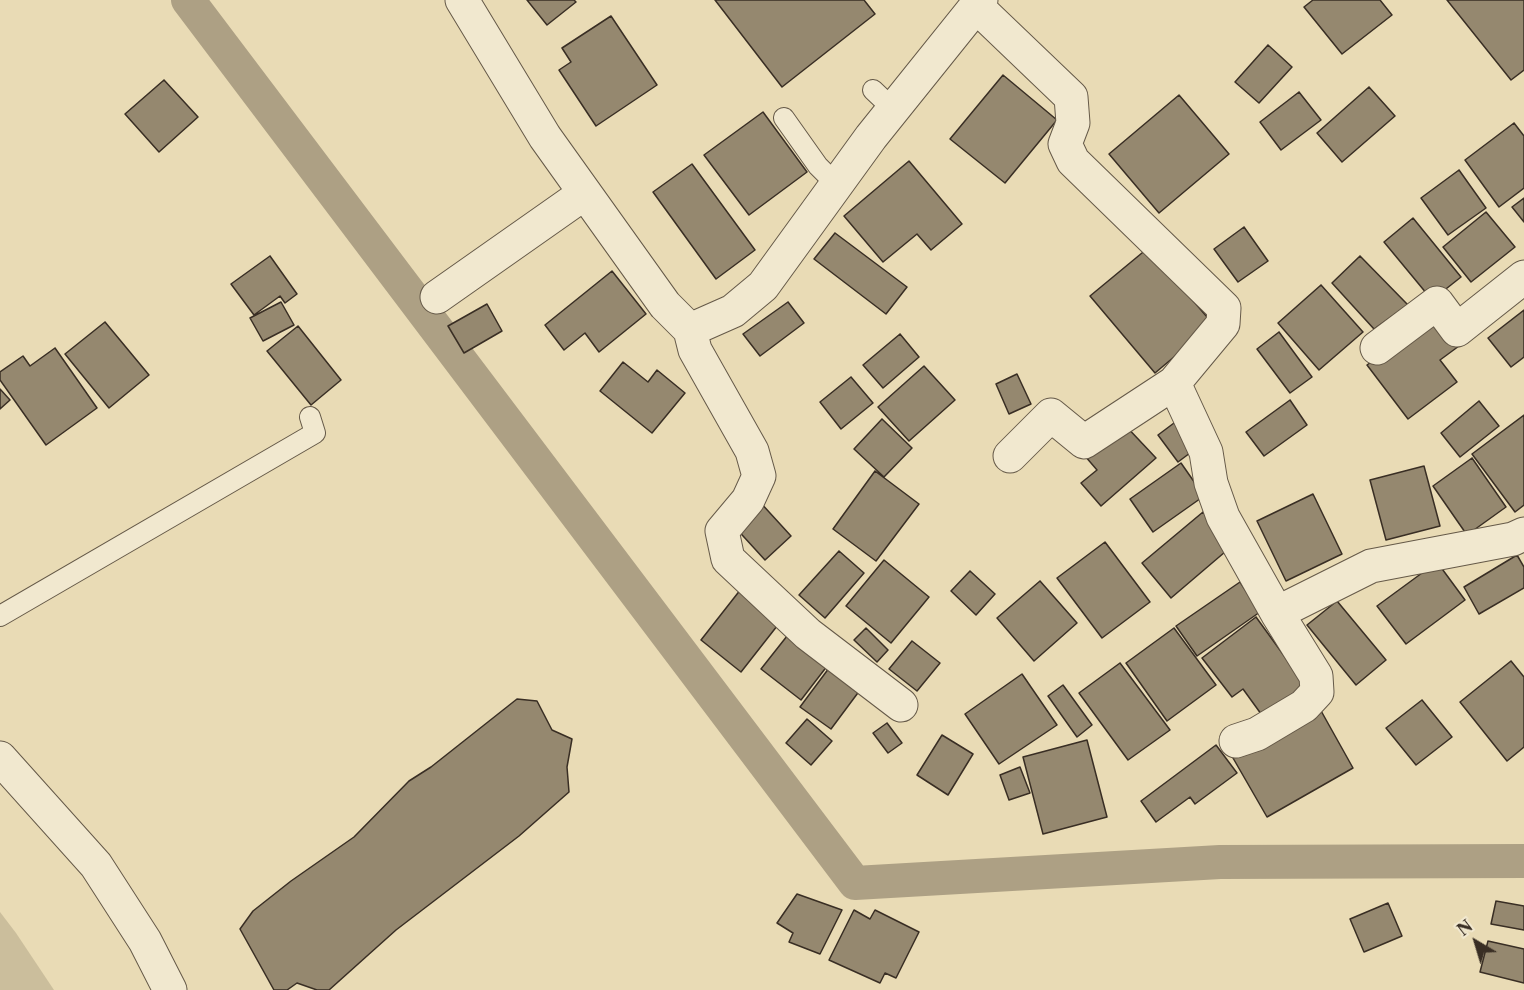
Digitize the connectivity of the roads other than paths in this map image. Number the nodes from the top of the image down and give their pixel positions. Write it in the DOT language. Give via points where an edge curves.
graph roads {
  1 [pos="462,0"];
  2 [pos="979,3"];
  3 [pos="784,118"];
  4 [pos="837,185"];
  5 [pos="585,193"];
  6 [pos="1524,277"];
  7 [pos="437,297"];
  8 [pos="690,330"];
  9 [pos="1377,348"];
  10 [pos="1174,383"];
  11 [pos="310,417"];
  12 [pos="1010,456"];
  13 [pos="1524,534"];
  14 [pos="1277,613"];
  15 [pos="0,616"];
  16 [pos="901,705"];
  17 [pos="1236,741"];
  18 [pos="0,758"];
  19 [pos="170,990"];
  1 -- 5 [label="street" via="545,137"];
  2 -- 4 [label="street" via="883,100"];
  2 -- 10 [label="street" via="1071,97 1073,123 1065,144 1073,161 1224,308 1223,324"];
  3 -- 4 [label="lane" via="818,166"];
  4 -- 8 [label="street" via="763,286 733,311"];
  5 -- 7 [label="street"];
  5 -- 8 [label="street" via="665,305"];
  6 -- 9 [label="street" via="1457,330 1437,303"];
  8 -- 16 [label="street" via="694,350 752,451 759,476 748,500 722,531 728,559 808,634"];
  10 -- 12 [label="street" via="1084,442 1051,415"];
  10 -- 14 [label="street" via="1206,452 1211,483 1223,517"];
  11 -- 15 [label="lane" via="315,433"];
  13 -- 14 [label="street" via="1371,566"];
  14 -- 17 [label="street" via="1316,676 1317,692 1305,706 1257,734"];
  18 -- 19 [label="street" via="96,865 145,941"];
}
